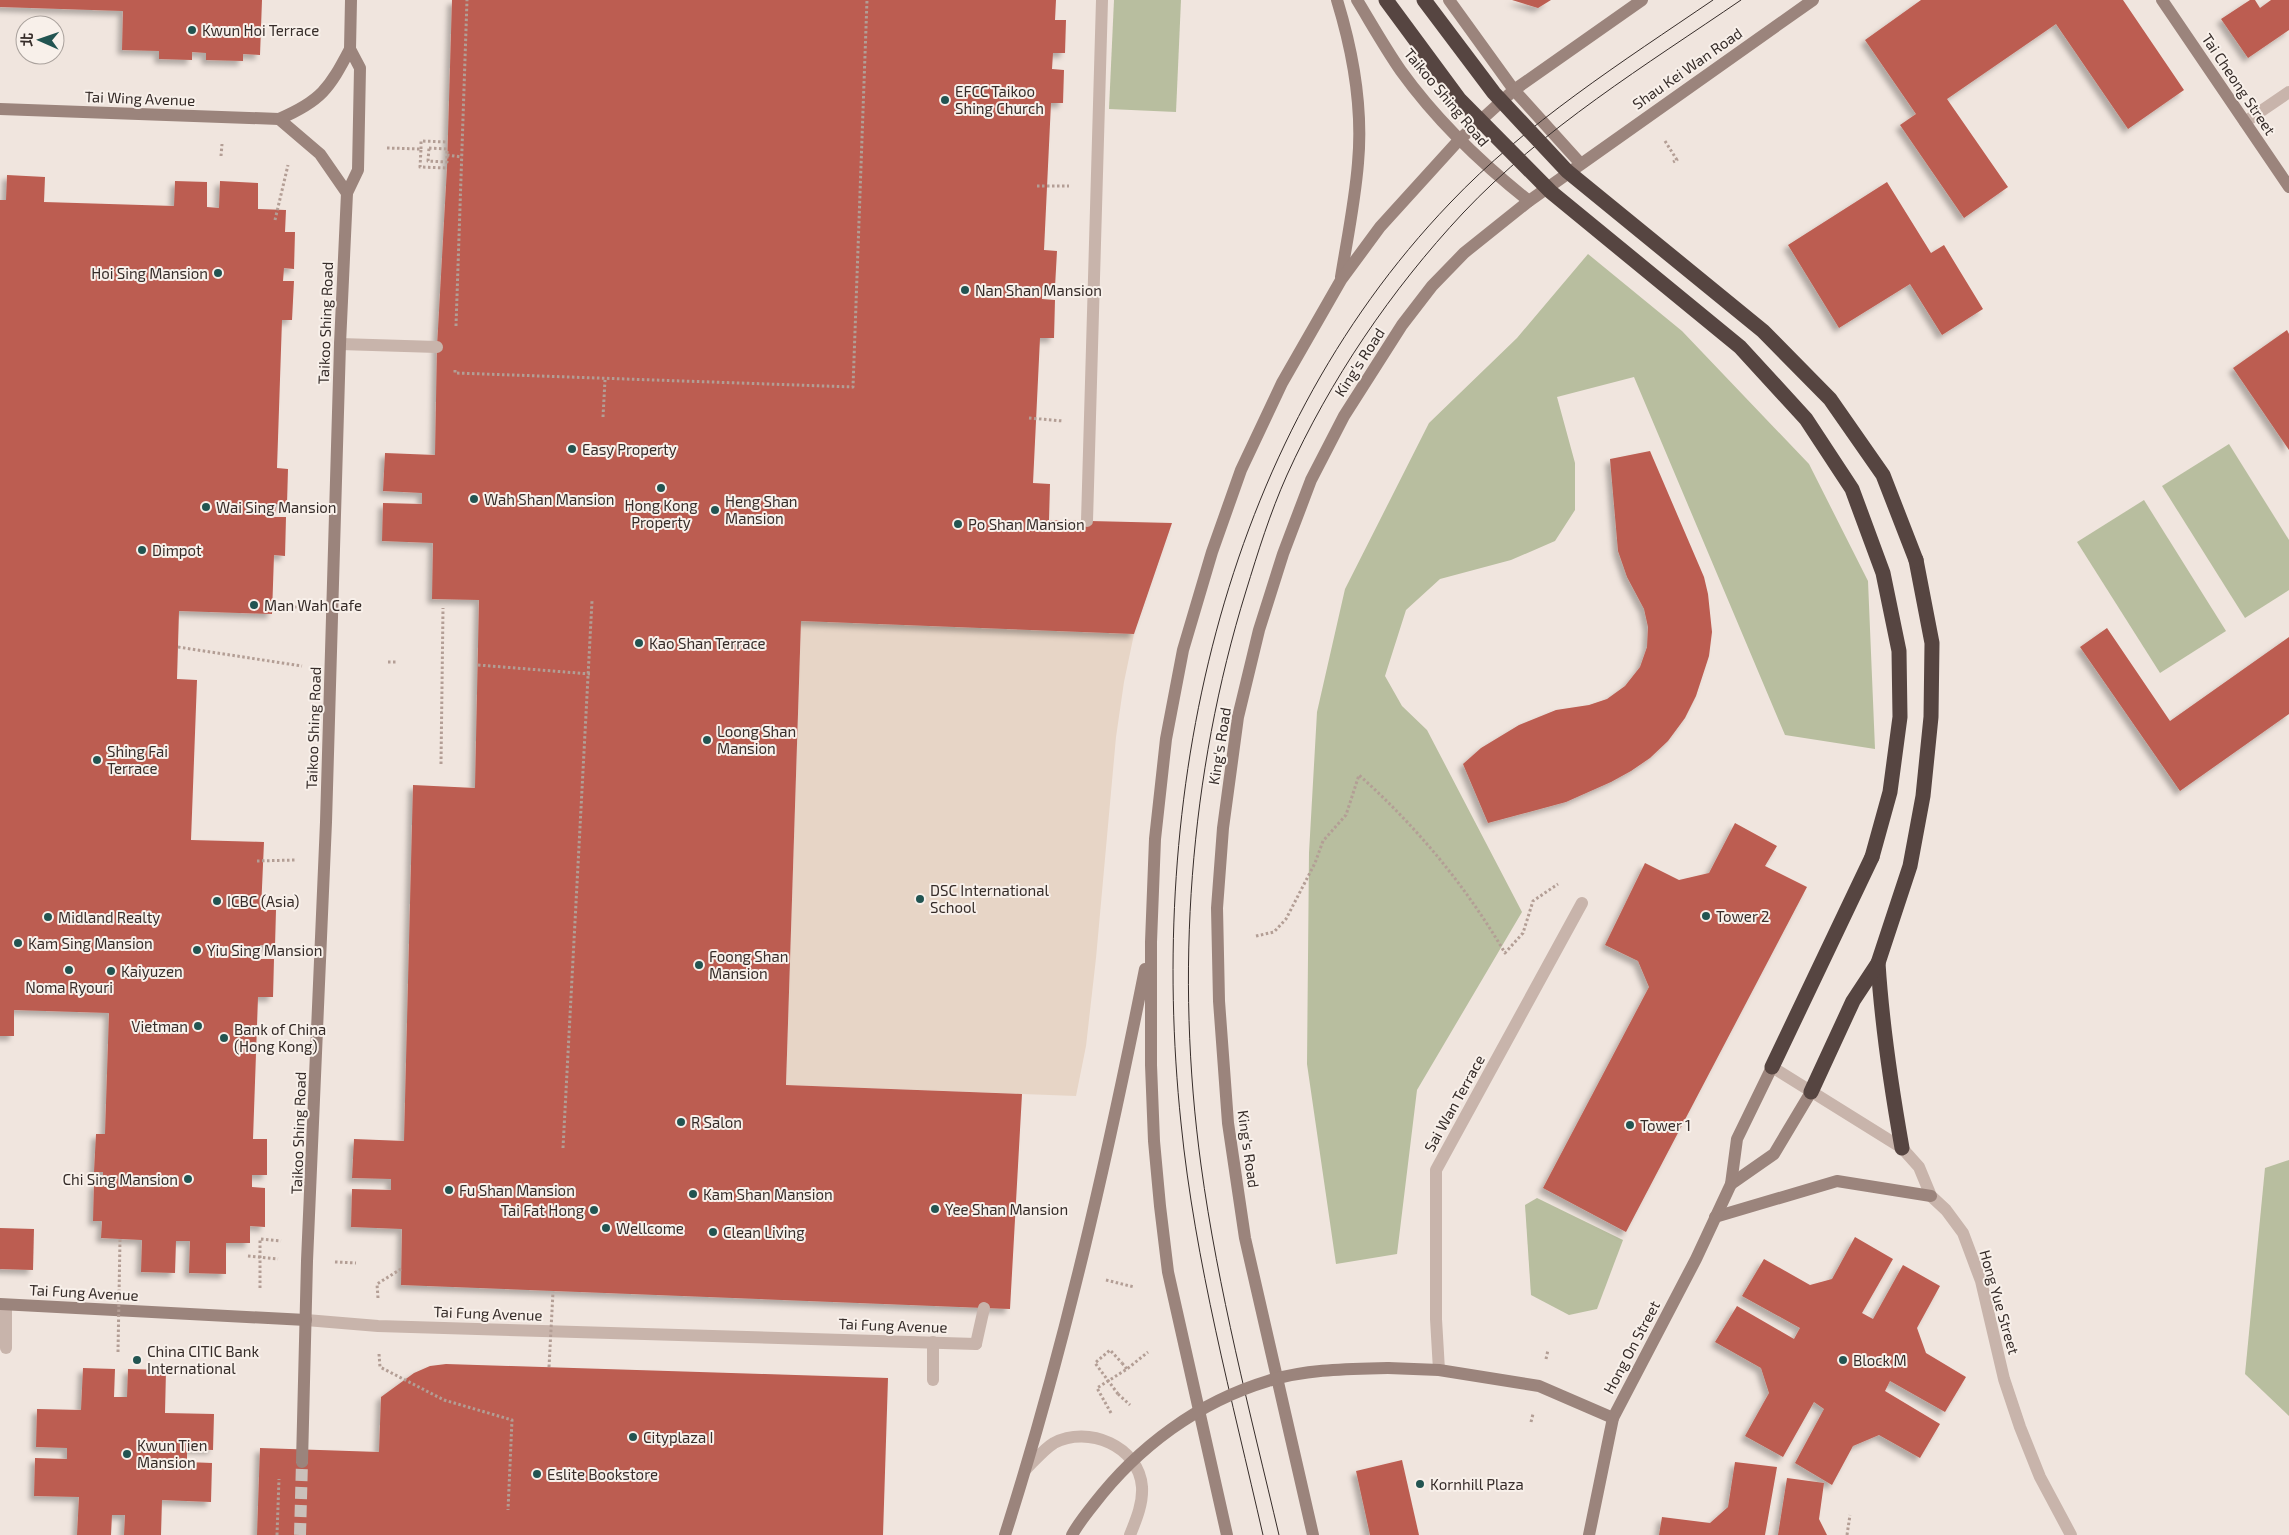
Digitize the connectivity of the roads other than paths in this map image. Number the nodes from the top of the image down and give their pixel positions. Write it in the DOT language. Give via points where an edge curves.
graph roads {
  1 [pos="351,0"];
  2 [pos="1102,0"];
  3 [pos="1337,0"];
  4 [pos="1357,0"];
  5 [pos="1386,0"];
  6 [pos="1424,0"];
  7 [pos="1449,0"];
  8 [pos="1642,0"];
  9 [pos="1813,0"];
  10 [pos="2162,0"];
  11 [pos="350,49"];
  12 [pos="1514,90"];
  13 [pos="2289,92"];
  14 [pos="0,108"];
  15 [pos="279,119"];
  16 [pos="2245,122"];
  17 [pos="1459,140"];
  18 [pos="1580,163"];
  19 [pos="2289,187"];
  20 [pos="347,193"];
  21 [pos="1529,201"];
  22 [pos="1341,280"];
  23 [pos="340,344"];
  24 [pos="437,347"];
  25 [pos="1087,520"];
  26 [pos="1582,903"];
  27 [pos="1151,942"];
  28 [pos="1878,963"];
  29 [pos="1772,1066"];
  30 [pos="1810,1092"];
  31 [pos="1902,1148"];
  32 [pos="1731,1184"];
  33 [pos="1931,1196"];
  34 [pos="1715,1217"];
  35 [pos="3,1304"];
  36 [pos="984,1308"];
  37 [pos="306,1320"];
  38 [pos="933,1342"];
  39 [pos="6,1348"];
  40 [pos="1439,1370"];
  41 [pos="933,1380"];
  42 [pos="1613,1418"];
  43 [pos="302,1462"];
  44 [pos="1026,1469"];
  45 [pos="1005,1535"];
  46 [pos="1072,1535"];
  47 [pos="1130,1535"];
  48 [pos="1226,1535"];
  49 [pos="1313,1535"];
  50 [pos="1590,1535"];
  51 [pos="2071,1535"];
  1 -- 11 [label="street, Taikoo Shing Road"];
  2 -- 25 [label="street"];
  3 -- 22 [label="street" via="1346,27 1358,115 1358,163"];
  4 -- 17 [label="street, Taikoo Shing Road" via="1402,71"];
  5 -- 29 [label="highway, bridge" via="1459,99 1551,192 1740,347 1806,419 1852,488 1883,573 1899,651 1900,717 1892,782 1872,857"];
  6 -- 28 [label="highway, bridge" via="1494,93 1567,170 1763,331 1830,400 1883,476 1916,560 1932,643 1931,717 1923,796 1910,866"];
  7 -- 12 [label="street"];
  8 -- 12 [label="street"];
  9 -- 18 [label="street, Shau Kei Wan Road"];
  10 -- 16 [label="street, Tai Cheong Street"];
  11 -- 15 [label="street, Tai Wing Avenue" via="325,91 305,108"];
  11 -- 20 [label="street, Taikoo Shing Road" via="360,68 360,77 358,170"];
  12 -- 17 [label="street"];
  12 -- 18 [label="street"];
  13 -- 16 [label="street"];
  14 -- 15 [label="street, Tai Wing Avenue"];
  15 -- 20 [label="street" via="320,154"];
  16 -- 19 [label="street, Tai Cheong Street"];
  17 -- 21 [label="street, Taikoo Shing Road"];
  17 -- 22 [label="street" via="1380,227"];
  18 -- 21 [label="street, King's Road"];
  20 -- 23 [label="street, Taikoo Shing Road"];
  21 -- 49 [label="street, King's Road" via="1464,253 1432,286 1402,325 1344,416 1311,480 1283,554 1259,630 1238,717 1223,828 1217,908 1219,1001 1228,1123 1245,1238"];
  22 -- 27 [label="street" via="1282,383 1242,470 1212,552 1183,650 1166,738 1155,839"];
  23 -- 24 [label="street"];
  23 -- 37 [label="street, Taikoo Shing Road" via="323,918"];
  26 -- 40 [label="street, Sai Wan Terrace" via="1436,1170"];
  27 -- 44 [label="street" via="1079,1273"];
  27 -- 48 [label="street" via="1151,1065 1160,1206 1168,1272"];
  28 -- 30 [label="highway" via="1853,1001"];
  28 -- 31 [label="highway" via="1889,1073"];
  29 -- 30 [label="street, Hong Yue Street"];
  29 -- 32 [label="street, Hong On Street" via="1737,1139"];
  30 -- 31 [label="street, Hong Yue Street"];
  30 -- 32 [label="street, Hong On Street" via="1774,1154"];
  31 -- 33 [label="street, Hong Yue Street" via="1919,1167"];
  32 -- 34 [label="street, Hong On Street"];
  33 -- 34 [label="street" via="1837,1181"];
  33 -- 51 [label="street, Hong Yue Street" via="1963,1233 1980,1281 2004,1379 2020,1427 2040,1477"];
  34 -- 42 [label="street, Hong On Street"];
  35 -- 37 [label="street, Tai Fung Avenue"];
  35 -- 39 [label="street"];
  36 -- 38 [label="street, Tai Fung Avenue" via="976,1344"];
  37 -- 38 [label="street, Tai Fung Avenue" via="378,1326"];
  37 -- 43 [label="street, Taikoo Shing Road"];
  38 -- 41 [label="street"];
  40 -- 42 [label="street" via="1539,1386"];
  40 -- 46 [label="street, bridge" via="1331,1369 1268,1380 1226,1397 1186,1418 1145,1449 1108,1487"];
  42 -- 50 [label="street, Hong On Street"];
  44 -- 45 [label="street"];
  44 -- 47 [label="street" via="1053,1444 1075,1435 1096,1437 1114,1444 1129,1456 1142,1486 1141,1503"];
}
